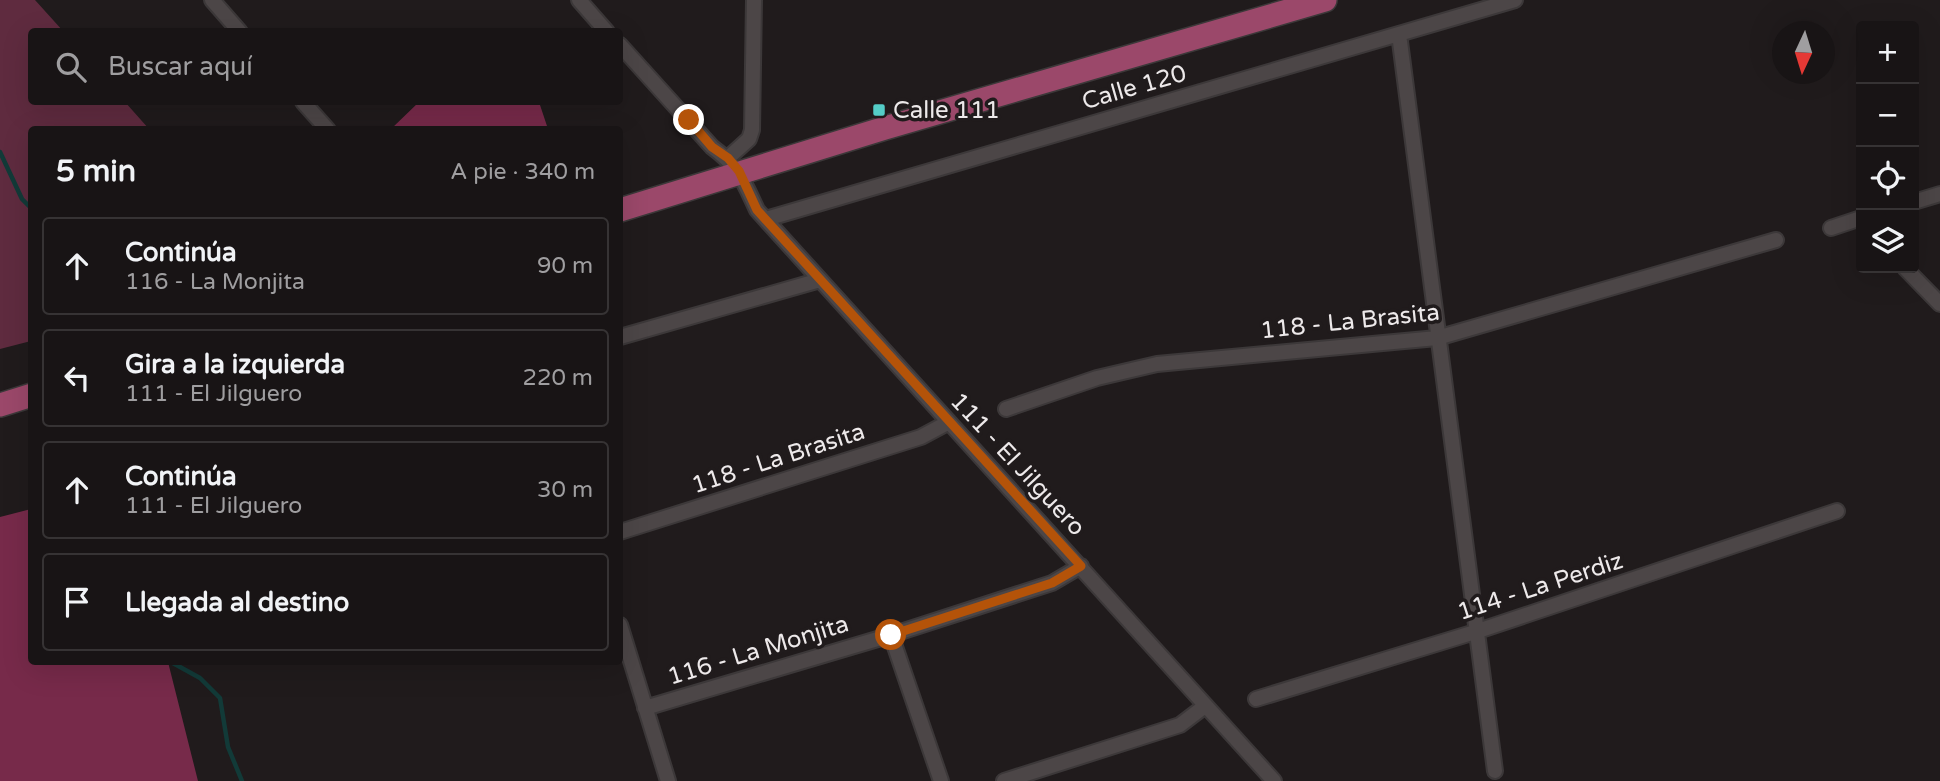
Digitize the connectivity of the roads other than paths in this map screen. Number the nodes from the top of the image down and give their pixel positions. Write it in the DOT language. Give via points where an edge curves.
graph roads {
  1 [pos="212,0"];
  2 [pos="579,0"];
  3 [pos="754,0"];
  4 [pos="1325,0"];
  5 [pos="1515,0"];
  6 [pos="236,28"];
  7 [pos="604,28"];
  8 [pos="1399,34"];
  9 [pos="623,48"];
  10 [pos="306,105"];
  11 [pos="324,126"];
  12 [pos="733,165"];
  13 [pos="1940,194"];
  14 [pos="1919,200"];
  15 [pos="623,209"];
  16 [pos="766,219"];
  17 [pos="1856,220"];
  18 [pos="1831,228"];
  19 [pos="1776,240"];
  20 [pos="1910,273"];
  21 [pos="820,280"];
  22 [pos="1940,304"];
  23 [pos="623,336"];
  24 [pos="1437,338"];
  25 [pos="28,396"];
  26 [pos="0,405"];
  27 [pos="1006,409"];
  28 [pos="949,422"];
  29 [pos="1837,511"];
  30 [pos="623,531"];
  31 [pos="1081,566"];
  32 [pos="1475,632"];
  33 [pos="623,635"];
  34 [pos="891,635"];
  35 [pos="1256,699"];
  36 [pos="1205,706"];
  37 [pos="645,708"];
  38 [pos="1494,771"];
  39 [pos="668,781"];
  40 [pos="941,781"];
  41 [pos="1004,781"];
  42 [pos="1274,781"];
  1 -- 6 [label="street"];
  2 -- 7 [label="street"];
  3 -- 12 [label="street" via="752,130"];
  4 -- 12 [label="main road"];
  5 -- 8 [label="street, Calle 120"];
  8 -- 16 [label="street, Calle 120"];
  8 -- 24 [label="street"];
  9 -- 12 [label="street, 111 - El Jilguero"];
  10 -- 11 [label="street"];
  12 -- 15 [label="main road"];
  12 -- 16 [label="street, 111 - El Jilguero"];
  13 -- 14 [label="street"];
  16 -- 21 [label="street, 111 - El Jilguero"];
  17 -- 18 [label="street"];
  19 -- 24 [label="street, 118 - La Brasita"];
  20 -- 22 [label="street"];
  21 -- 23 [label="street"];
  21 -- 28 [label="street, 111 - El Jilguero"];
  24 -- 27 [label="street, 118 - La Brasita" via="1157,364 1097,378"];
  24 -- 32 [label="street"];
  25 -- 26 [label="main road"];
  28 -- 30 [label="street, 118 - La Brasita" via="921,437"];
  28 -- 31 [label="street, 111 - El Jilguero"];
  29 -- 32 [label="street, 114 - La Perdiz"];
  31 -- 34 [label="street, 116 - La Monjita" via="1052,583"];
  31 -- 36 [label="street, 111 - El Jilguero"];
  32 -- 35 [label="street, 114 - La Perdiz"];
  32 -- 38 [label="street"];
  33 -- 37 [label="street"];
  34 -- 37 [label="street, 116 - La Monjita"];
  34 -- 40 [label="street"];
  36 -- 41 [label="street" via="1180,725"];
  36 -- 42 [label="street, 111 - El Jilguero"];
  37 -- 39 [label="street"];
}
